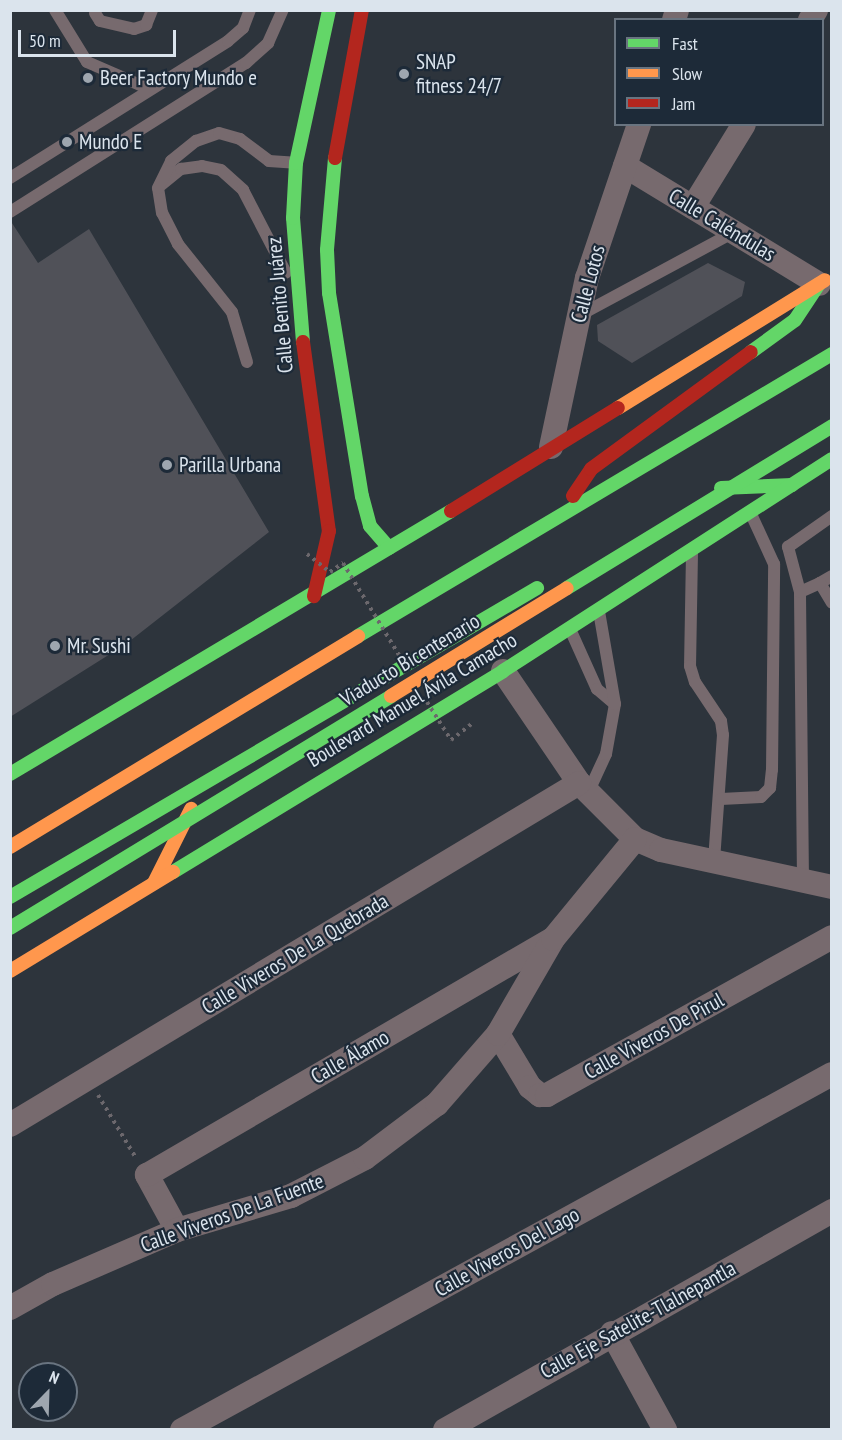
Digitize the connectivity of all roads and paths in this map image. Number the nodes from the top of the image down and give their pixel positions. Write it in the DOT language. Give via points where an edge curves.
graph roads {
  1 [pos="55,10"];
  2 [pos="152,10"];
  3 [pos="250,10"];
  4 [pos="283,10"];
  5 [pos="329,10"];
  6 [pos="362,10"];
  7 [pos="94,13"];
  8 [pos="149,89"];
  9 [pos="638,126"];
  10 [pos="743,126"];
  11 [pos="296,163"];
  12 [pos="625,166"];
  13 [pos="10,178"];
  14 [pos="158,188"];
  15 [pos="693,207"];
  16 [pos="10,212"];
  17 [pos="734,232"];
  18 [pos="825,280"];
  19 [pos="296,290"];
  20 [pos="329,293"];
  21 [pos="579,315"];
  22 [pos="831,354"];
  23 [pos="247,362"];
  24 [pos="831,412"];
  25 [pos="831,426"];
  26 [pos="551,447"];
  27 [pos="831,459"];
  28 [pos="792,485"];
  29 [pos="707,488"];
  30 [pos="564,511"];
  31 [pos="751,513"];
  32 [pos="831,516"];
  33 [pos="389,548"];
  34 [pos="693,549"];
  35 [pos="307,554"];
  36 [pos="831,576"];
  37 [pos="820,583"];
  38 [pos="800,592"];
  39 [pos="314,596"];
  40 [pos="831,603"];
  41 [pos="598,609"];
  42 [pos="570,627"];
  43 [pos="409,671"];
  44 [pos="503,671"];
  45 [pos="421,691"];
  46 [pos="615,704"];
  47 [pos="475,721"];
  48 [pos="10,774"];
  49 [pos="205,783"];
  50 [pos="584,788"];
  51 [pos="721,799"];
  52 [pos="635,839"];
  53 [pos="10,847"];
  54 [pos="714,861"];
  55 [pos="802,881"];
  56 [pos="154,883"];
  57 [pos="831,887"];
  58 [pos="10,897"];
  59 [pos="10,928"];
  60 [pos="831,937"];
  61 [pos="553,939"];
  62 [pos="10,971"];
  63 [pos="498,1034"];
  64 [pos="831,1074"];
  65 [pos="88,1079"];
  66 [pos="10,1125"];
  67 [pos="147,1175"];
  68 [pos="831,1211"];
  69 [pos="177,1230"];
  70 [pos="10,1308"];
  71 [pos="612,1333"];
  72 [pos="182,1430"];
  73 [pos="446,1430"];
  74 [pos="665,1430"];
  1 -- 8 [label="lane" via="87,62"];
  2 -- 7 [label="lane" via="146,25 139,29 100,21"];
  3 -- 8 [label="lane" via="243,28 228,41"];
  4 -- 16 [label="lane" via="268,43 246,63"];
  5 -- 11 [label="main road, Calle Benito Juárez"];
  6 -- 20 [label="main road" via="328,203"];
  8 -- 13 [label="lane"];
  9 -- 12 [label="street, Calle Lotos"];
  10 -- 15 [label="street"];
  11 -- 14 [label="lane" via="269,161 240,140 219,133 196,141 171,161"];
  11 -- 19 [label="main road, Calle Benito Juárez"];
  12 -- 15 [label="street, Calle Caléndulas"];
  12 -- 21 [label="street, Calle Lotos"];
  14 -- 19 [label="lane" via="181,169 202,166 221,170 243,190"];
  14 -- 23 [label="lane" via="162,213 178,244 232,312"];
  15 -- 17 [label="street, Calle Caléndulas"];
  17 -- 18 [label="street, Calle Caléndulas"];
  17 -- 21 [label="lane"];
  18 -- 26 [label="main road"];
  18 -- 30 [label="main road" via="795,320 591,470"];
  19 -- 20 [label="main road"];
  19 -- 39 [label="main road, Calle Benito Juárez" via="329,531"];
  20 -- 33 [label="main road" via="362,496 370,526"];
  21 -- 26 [label="street, Calle Lotos"];
  22 -- 30 [label="main road"];
  24 -- 29 [label="main road, Boulevard Manuel Ávila Camacho"];
  25 -- 59 [label="main road, Viaducto Bicentenario, bridge"];
  26 -- 33 [label="main road"];
  27 -- 28 [label="main road, Boulevard Manuel Ávila Camacho"];
  28 -- 29 [label="main road"];
  28 -- 31 [label="main road, Boulevard Manuel Ávila Camacho"];
  29 -- 49 [label="main road, Boulevard Manuel Ávila Camacho"];
  30 -- 53 [label="main road"];
  31 -- 34 [label="main road, Boulevard Manuel Ávila Camacho"];
  31 -- 51 [label="lane" via="774,564 772,770 770,788 761,797"];
  32 -- 38 [label="lane" via="788,547"];
  33 -- 39 [label="main road"];
  34 -- 41 [label="main road, Boulevard Manuel Ávila Camacho"];
  34 -- 51 [label="lane" via="690,666 695,682 720,721"];
  35 -- 43 [label="path, bridge" via="330,572 343,563"];
  36 -- 37 [label="lane"];
  37 -- 38 [label="lane"];
  37 -- 40 [label="lane"];
  38 -- 55 [label="lane"];
  39 -- 48 [label="main road"];
  41 -- 42 [label="main road, Boulevard Manuel Ávila Camacho"];
  41 -- 46 [label="lane"];
  42 -- 44 [label="main road, Boulevard Manuel Ávila Camacho"];
  42 -- 46 [label="lane" via="597,689"];
  44 -- 50 [label="street"];
  44 -- 56 [label="main road, Boulevard Manuel Ávila Camacho"];
  45 -- 47 [label="path, bridge" via="451,740"];
  46 -- 50 [label="lane" via="606,754"];
  49 -- 56 [label="main road"];
  49 -- 58 [label="main road, Boulevard Manuel Ávila Camacho"];
  50 -- 52 [label="street"];
  50 -- 65 [label="street, Calle Viveros De La Quebrada"];
  51 -- 54 [label="lane"];
  52 -- 54 [label="street" via="661,850"];
  52 -- 61 [label="street, Calle Viveros De La Fuente"];
  54 -- 55 [label="street"];
  55 -- 57 [label="street"];
  56 -- 62 [label="main road, Boulevard Manuel Ávila Camacho"];
  60 -- 63 [label="street, Calle Viveros De Pirul" via="547,1095 530,1087"];
  61 -- 63 [label="street, Calle Viveros De La Fuente"];
  61 -- 67 [label="street, Calle Álamo"];
  63 -- 69 [label="street, Calle Viveros De La Fuente" via="437,1104 365,1158 291,1196"];
  64 -- 72 [label="street, Calle Viveros Del Lago"];
  65 -- 66 [label="street, Calle Viveros De La Quebrada"];
  65 -- 67 [label="path"];
  67 -- 69 [label="street"];
  68 -- 71 [label="street, Calle Eje Satelite-Tlalnepantla"];
  69 -- 70 [label="street, Calle Viveros De La Fuente" via="53,1284"];
  71 -- 73 [label="street, Calle Eje Satelite-Tlalnepantla"];
  71 -- 74 [label="street"];
}
